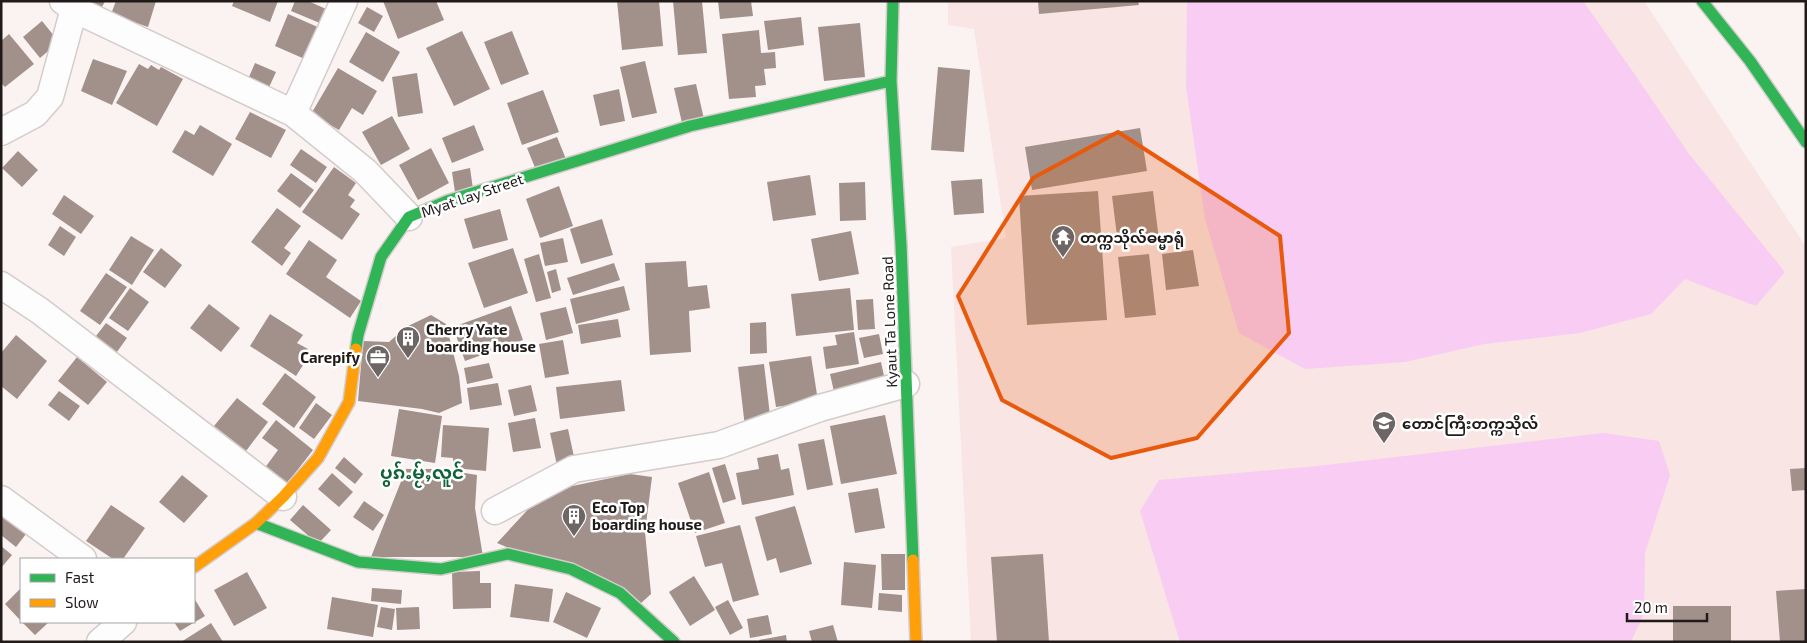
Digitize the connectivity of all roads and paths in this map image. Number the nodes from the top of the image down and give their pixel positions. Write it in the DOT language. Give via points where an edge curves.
graph roads {
  1 [pos="344,1"];
  2 [pos="892,1"];
  3 [pos="1702,1"];
  4 [pos="68,5"];
  5 [pos="891,81"];
  6 [pos="293,113"];
  7 [pos="1,132"];
  8 [pos="1806,142"];
  9 [pos="409,218"];
  10 [pos="1,285"];
  11 [pos="906,384"];
  12 [pos="283,497"];
  13 [pos="1,499"];
  14 [pos="495,510"];
  15 [pos="256,522"];
  16 [pos="82,558"];
  17 [pos="195,566"];
  18 [pos="122,623"];
  19 [pos="100,642"];
  20 [pos="674,642"];
  21 [pos="916,642"];
  1 -- 6 [label="street"];
  2 -- 5 [label="street, Kyaut Ta Lone Road"];
  3 -- 8 [label="street" via="1750,60"];
  4 -- 6 [label="street"];
  4 -- 7 [label="street" via="50,97 35,114"];
  5 -- 9 [label="street, Myat Lay Street" via="690,126 446,201"];
  5 -- 11 [label="street, Kyaut Ta Lone Road"];
  6 -- 9 [label="street" via="364,171"];
  9 -- 12 [label="street, Myat Lay Street" via="381,257 358,335 349,402 318,458"];
  10 -- 12 [label="street" via="40,311"];
  11 -- 14 [label="street" via="820,408 719,444 574,469"];
  11 -- 21 [label="street, Kyaut Ta Lone Road"];
  12 -- 15 [label="street, Myat Lay Street"];
  13 -- 16 [label="street"];
  15 -- 17 [label="street, Myat Lay Street"];
  15 -- 20 [label="street" via="358,562 441,569 508,554 571,569 620,593"];
  18 -- 19 [label="street"];
}
